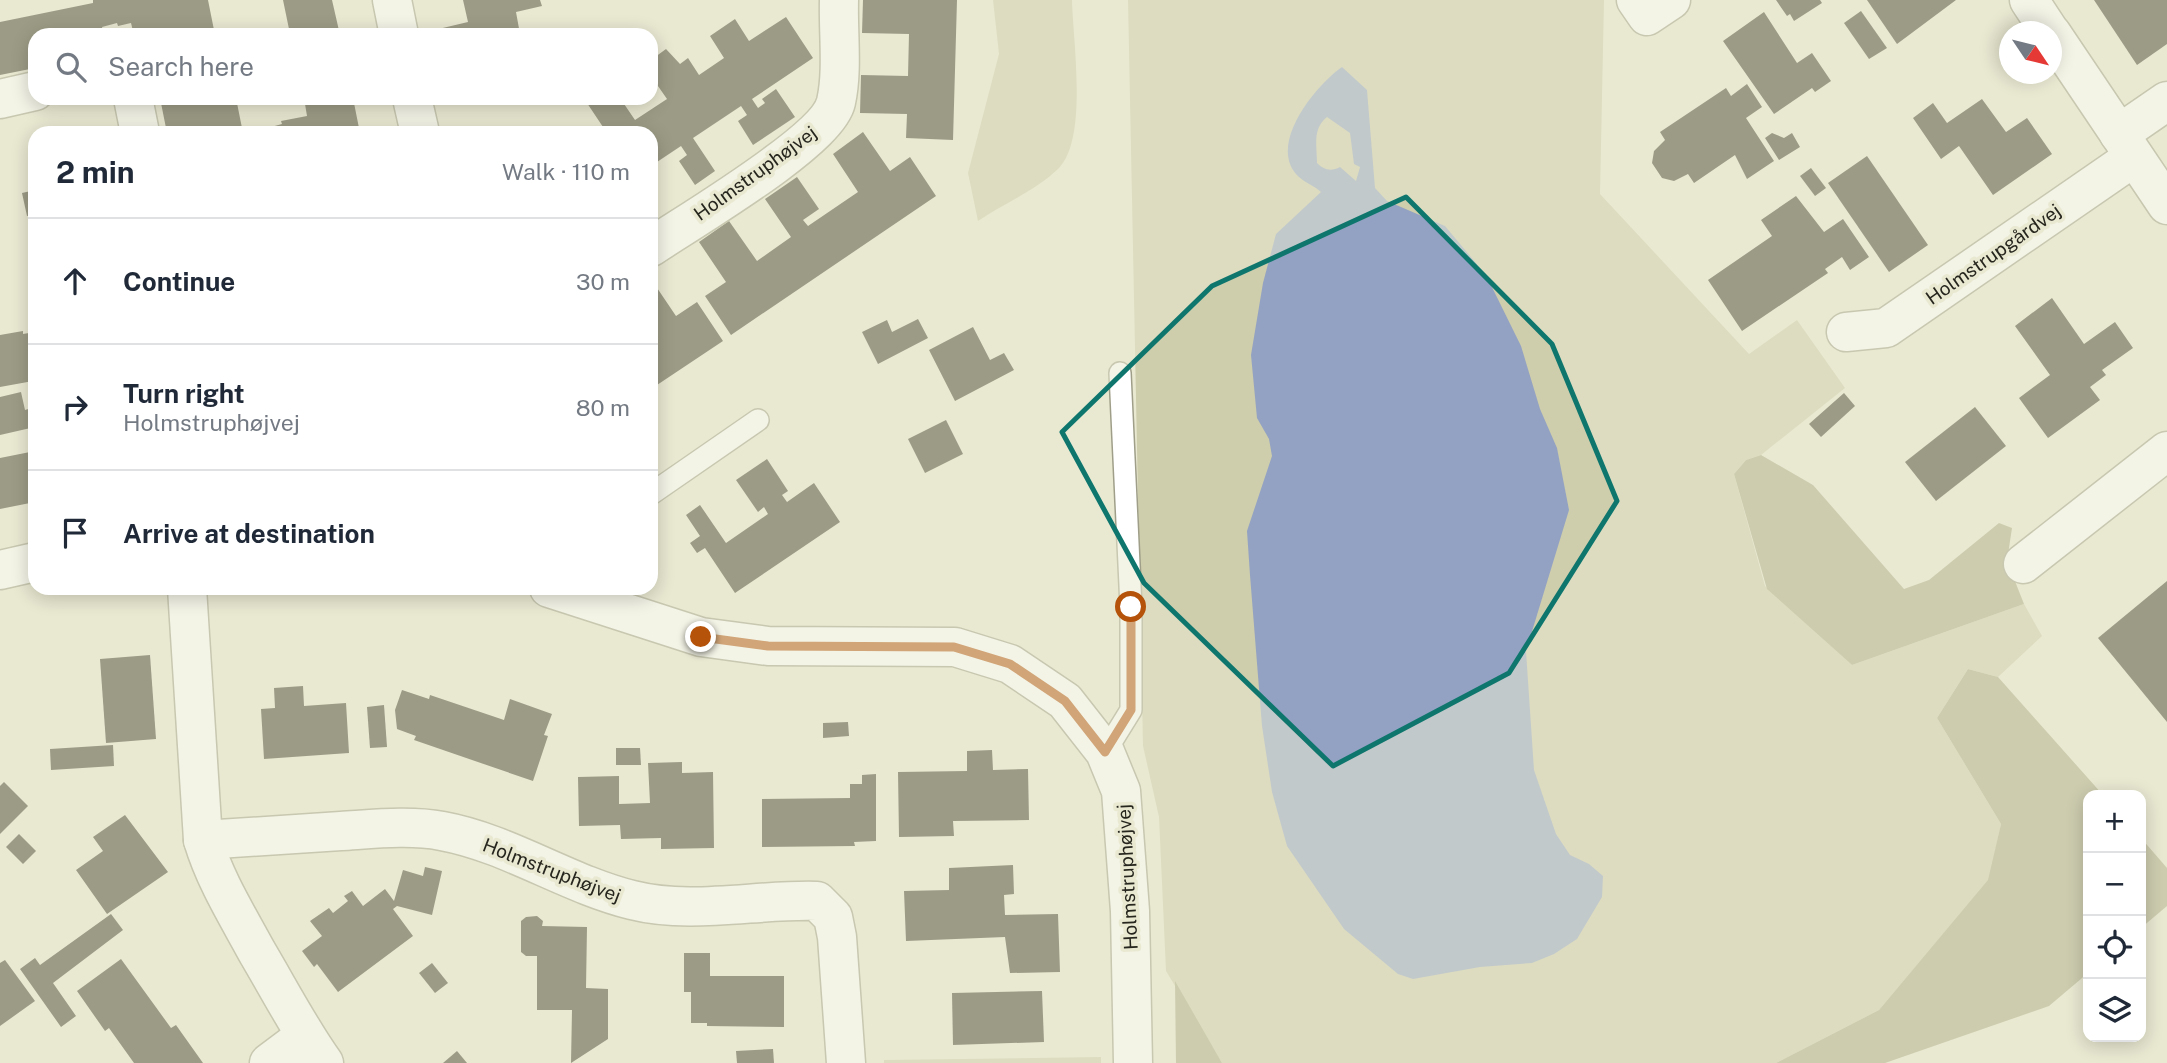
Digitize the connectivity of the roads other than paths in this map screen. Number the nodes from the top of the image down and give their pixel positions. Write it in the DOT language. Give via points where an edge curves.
graph roads {
  1 [pos="392,0"];
  2 [pos="839,0"];
  3 [pos="1636,0"];
  4 [pos="1671,0"];
  5 [pos="2029,0"];
  6 [pos="2043,21"];
  7 [pos="398,28"];
  8 [pos="2062,49"];
  9 [pos="28,93"];
  10 [pos="0,99"];
  11 [pos="2167,101"];
  12 [pos="135,105"];
  13 [pos="414,105"];
  14 [pos="139,126"];
  15 [pos="418,126"];
  16 [pos="2127,145"];
  17 [pos="2167,205"];
  18 [pos="658,242"];
  19 [pos="1846,332"];
  20 [pos="1120,373"];
  21 [pos="758,420"];
  22 [pos="2167,451"];
  23 [pos="658,489"];
  24 [pos="28,564"];
  25 [pos="2022,564"];
  26 [pos="0,570"];
  27 [pos="187,595"];
  28 [pos="593,595"];
  29 [pos="1105,752"];
  30 [pos="203,840"];
  31 [pos="315,1050"];
  32 [pos="269,1063"];
  33 [pos="846,1063"];
  34 [pos="1133,1063"];
  1 -- 7 [label="street"];
  2 -- 18 [label="street, Holmstruphøjvej" via="836,104 827,120 793,151"];
  3 -- 4 [label="street" via="1647,16"];
  5 -- 6 [label="street"];
  8 -- 16 [label="street"];
  9 -- 10 [label="street"];
  11 -- 16 [label="street, Holmstrupgårdvej"];
  12 -- 14 [label="street"];
  13 -- 15 [label="street"];
  16 -- 17 [label="street"];
  16 -- 19 [label="street, Holmstrupgårdvej" via="1886,328"];
  20 -- 29 [label="lane" via="1131,710"];
  21 -- 23 [label="lane"];
  22 -- 25 [label="street"];
  24 -- 26 [label="street"];
  27 -- 30 [label="street"];
  28 -- 29 [label="street, Holmstruphøjvej" via="701,637 768,646 954,647 1010,664 1065,701"];
  29 -- 34 [label="street, Holmstruphøjvej" via="1121,791 1127,828"];
  30 -- 31 [label="street" via="228,900"];
  30 -- 33 [label="street, Holmstruphøjvej" via="383,828 442,831 633,901 688,907 817,901 833,917"];
  31 -- 32 [label="street"];
}
